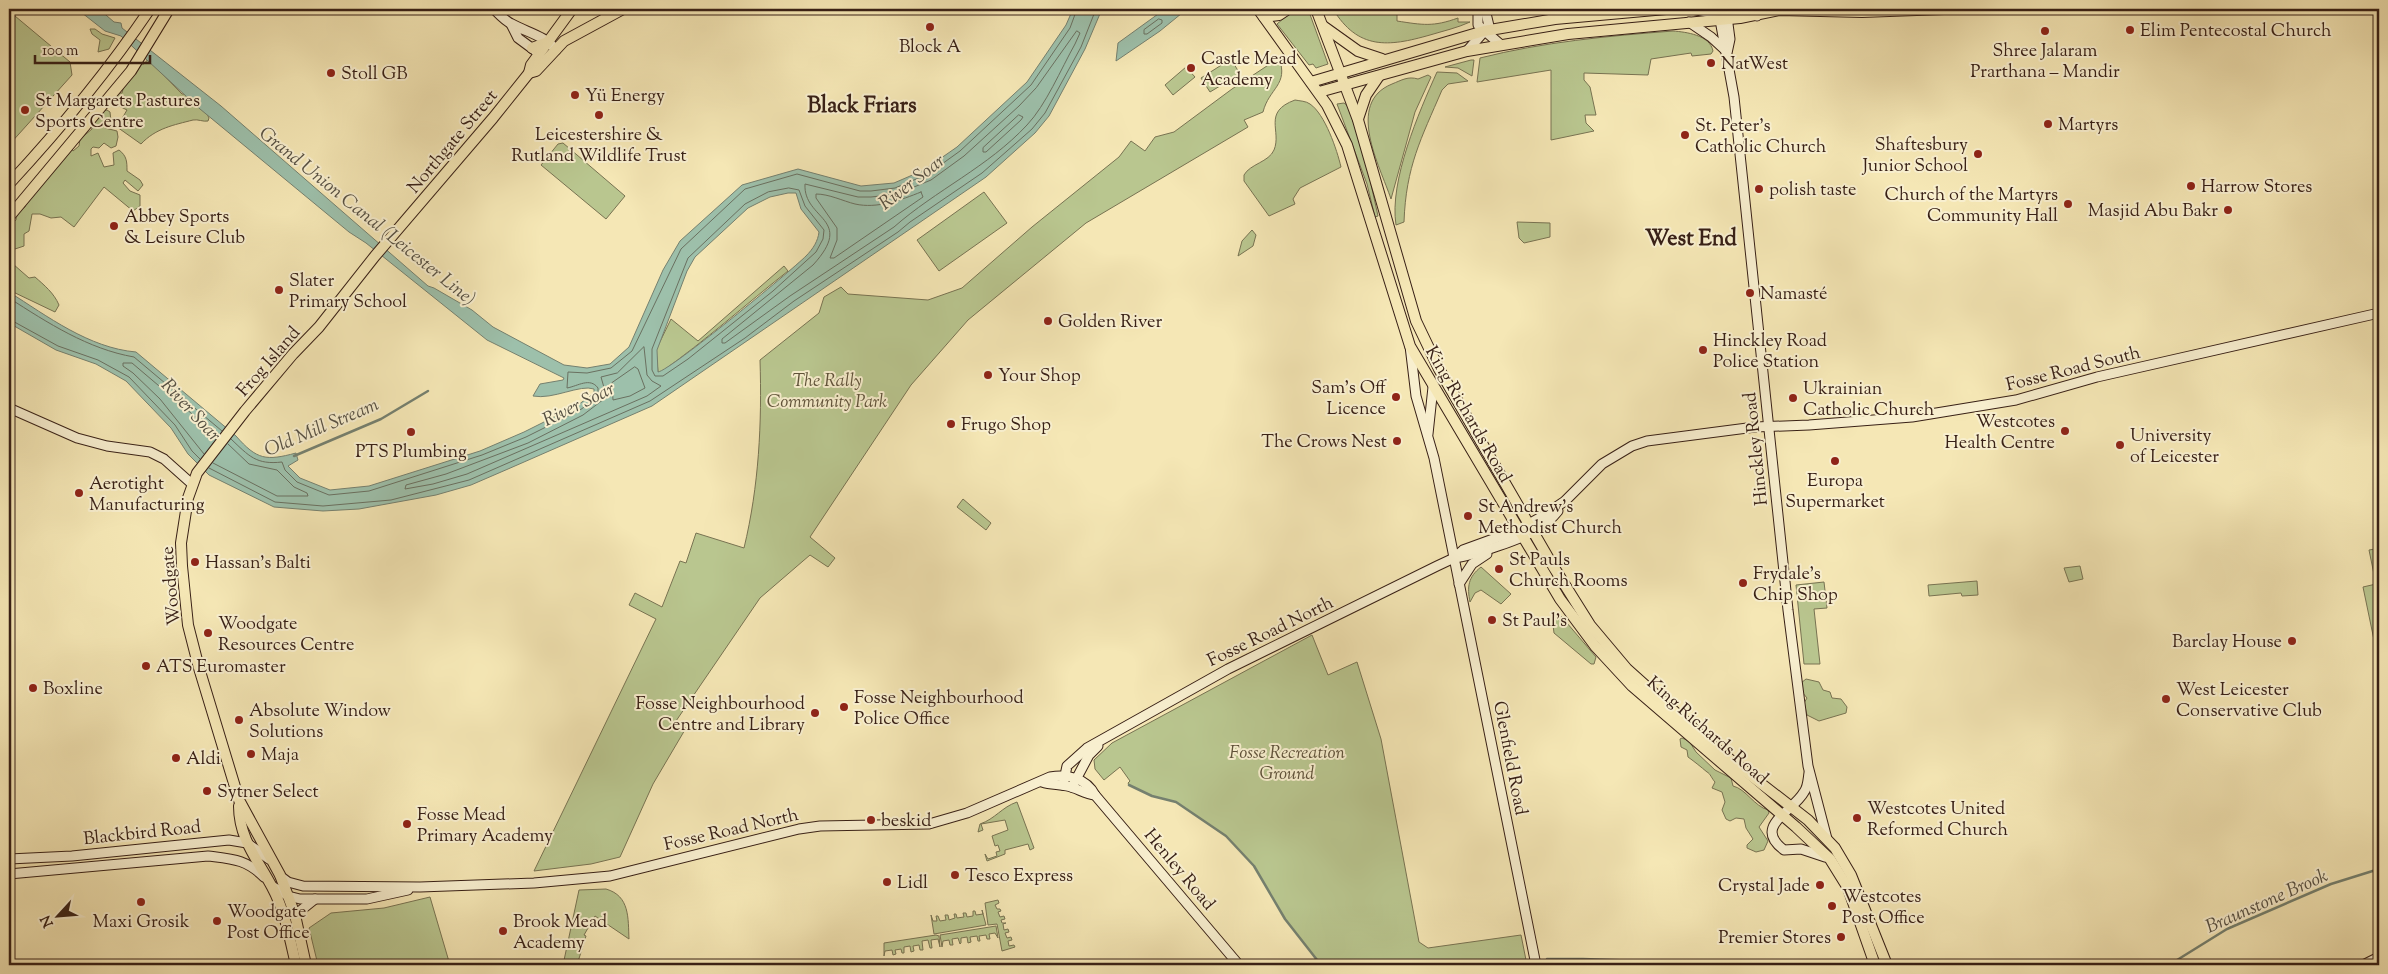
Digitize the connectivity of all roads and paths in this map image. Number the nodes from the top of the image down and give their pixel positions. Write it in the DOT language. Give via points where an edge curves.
graph roads {
  1 [pos="150,9"];
  2 [pos="494,9"];
  3 [pos="572,9"];
  4 [pos="623,9"];
  5 [pos="1288,9"];
  6 [pos="1316,9"];
  7 [pos="1478,9"];
  8 [pos="1485,9"];
  9 [pos="1666,9"];
  10 [pos="1692,9"];
  11 [pos="1778,9"];
  12 [pos="1944,9"];
  13 [pos="168,11"];
  14 [pos="1261,13"];
  15 [pos="1723,13"];
  16 [pos="562,21"];
  17 [pos="1689,22"];
  18 [pos="511,24"];
  19 [pos="1322,26"];
  20 [pos="1484,31"];
  21 [pos="568,38"];
  22 [pos="547,42"];
  23 [pos="1501,45"];
  24 [pos="1467,51"];
  25 [pos="544,52"];
  26 [pos="1727,53"];
  27 [pos="1382,59"];
  28 [pos="1340,73"];
  29 [pos="1379,76"];
  30 [pos="1311,82"];
  31 [pos="1346,86"];
  32 [pos="1319,92"];
  33 [pos="1358,120"];
  34 [pos="9,184"];
  35 [pos="9,217"];
  36 [pos="384,245"];
  37 [pos="2379,314"];
  38 [pos="1410,346"];
  39 [pos="1439,369"];
  40 [pos="1433,387"];
  41 [pos="9,408"];
  42 [pos="1769,427"];
  43 [pos="1428,434"];
  44 [pos="192,484"];
  45 [pos="1532,528"];
  46 [pos="1520,533"];
  47 [pos="1511,541"];
  48 [pos="1454,558"];
  49 [pos="1459,584"];
  50 [pos="1103,740"];
  51 [pos="1809,773"];
  52 [pos="1064,775"];
  53 [pos="1077,778"];
  54 [pos="1042,782"];
  55 [pos="1067,786"];
  56 [pos="1095,795"];
  57 [pos="239,800"];
  58 [pos="1790,807"];
  59 [pos="1782,816"];
  60 [pos="1827,839"];
  61 [pos="247,842"];
  62 [pos="48,857"];
  63 [pos="9,858"];
  64 [pos="1830,859"];
  65 [pos="272,862"];
  66 [pos="51,871"];
  67 [pos="9,874"];
  68 [pos="280,875"];
  69 [pos="269,882"];
  70 [pos="303,886"];
  71 [pos="420,887"];
  72 [pos="288,896"];
  73 [pos="316,899"];
  74 [pos="283,914"];
  75 [pos="295,915"];
  76 [pos="2379,957"];
  77 [pos="296,965"];
  78 [pos="306,965"];
  79 [pos="1239,965"];
  80 [pos="1536,965"];
  81 [pos="1875,965"];
  82 [pos="1886,965"];
  83 [pos="2363,965"];
  1 -- 34 [label="main road" via="120,54 57,132"];
  2 -- 18 [label="street"];
  3 -- 16 [label="main road"];
  4 -- 21 [label="main road"];
  5 -- 14 [label="main road" via="1279,15"];
  6 -- 19 [label="main road, King Richards Road"];
  7 -- 20 [label="street" via="1478,25"];
  8 -- 20 [label="street" via="1489,26"];
  9 -- 20 [label="main road" via="1555,19"];
  10 -- 15 [label="street"];
  11 -- 12 [label="main road" via="1862,12"];
  11 -- 15 [label="main road" via="1757,16"];
  13 -- 35 [label="main road" via="131,71"];
  14 -- 30 [label="main road, King Richards Road"];
  15 -- 17 [label="main road"];
  15 -- 26 [label="street, Hinckley Road" via="1730,39"];
  16 -- 21 [label="main road"];
  16 -- 22 [label="main road"];
  17 -- 23 [label="main road" via="1568,34"];
  17 -- 26 [label="street" via="1711,36"];
  18 -- 22 [label="street"];
  18 -- 25 [label="street" via="518,38"];
  19 -- 27 [label="main road" via="1353,48"];
  19 -- 28 [label="main road, King Richards Road"];
  20 -- 23 [label="street"];
  20 -- 24 [label="street"];
  20 -- 27 [label="main road"];
  21 -- 22 [label="main road"];
  21 -- 25 [label="main road, Northgate Street"];
  22 -- 25 [label="main road"];
  22 -- 25 [label="main road"];
  23 -- 24 [label="main road"];
  24 -- 29 [label="main road"];
  25 -- 36 [label="main road, Northgate Street"];
  26 -- 42 [label="street, Hinckley Road"];
  27 -- 28 [label="main road"];
  28 -- 30 [label="main road"];
  28 -- 31 [label="main road, King Richards Road"];
  29 -- 31 [label="main road"];
  29 -- 33 [label="main road" via="1366,95"];
  30 -- 32 [label="main road, King Richards Road"];
  31 -- 32 [label="main road"];
  31 -- 33 [label="main road, King Richards Road"];
  32 -- 38 [label="main road, King Richards Road" via="1352,158"];
  33 -- 39 [label="main road, King Richards Road" via="1389,222 1405,290"];
  36 -- 44 [label="main road, Frog Island" via="232,429"];
  37 -- 42 [label="street, Fosse Road South" via="2097,377 2016,400 1912,416"];
  38 -- 40 [label="main road, King Richards Road"];
  38 -- 43 [label="street" via="1416,396"];
  39 -- 40 [label="main road"];
  39 -- 45 [label="main road, King Richards Road"];
  40 -- 43 [label="street"];
  40 -- 46 [label="main road, King Richards Road"];
  41 -- 44 [label="street" via="77,438 150,452 164,459"];
  42 -- 45 [label="street, Fosse Road South" via="1668,438 1632,446 1602,464 1566,501"];
  42 -- 51 [label="street, Hinckley Road"];
  43 -- 48 [label="street, Glenfield Road"];
  44 -- 57 [label="main road, Woodgate" via="184,513 181,543 188,625"];
  45 -- 46 [label="street, Fosse Road South"];
  45 -- 58 [label="main road, King Richards Road" via="1590,625 1627,669 1714,747"];
  46 -- 47 [label="street"];
  46 -- 48 [label="street" via="1463,550"];
  46 -- 59 [label="main road, King Richards Road" via="1577,623 1613,667 1652,705"];
  47 -- 48 [label="street"];
  47 -- 49 [label="street" via="1472,564"];
  48 -- 49 [label="street, Glenfield Road"];
  48 -- 50 [label="street, Fosse Road North" via="1228,668"];
  49 -- 80 [label="street, Glenfield Road"];
  50 -- 52 [label="street, Fosse Road North" via="1074,757 1066,766"];
  50 -- 53 [label="street, Fosse Road North" via="1089,754"];
  51 -- 58 [label="street" via="1805,792"];
  51 -- 60 [label="street, Hinckley Road"];
  52 -- 53 [label="street, Henley Road"];
  52 -- 54 [label="street, Fosse Road North"];
  52 -- 55 [label="street, Fosse Road North"];
  53 -- 55 [label="street, Fosse Road North"];
  53 -- 56 [label="street, Henley Road" via="1091,787"];
  54 -- 55 [label="street"];
  54 -- 71 [label="street, Fosse Road North" via="967,813 929,824 799,829 610,876 534,883"];
  55 -- 56 [label="street"];
  56 -- 79 [label="street, Henley Road"];
  57 -- 61 [label="main road, Woodgate"];
  57 -- 65 [label="main road, Woodgate"];
  58 -- 59 [label="street"];
  58 -- 60 [label="main road, King Richards Road"];
  59 -- 64 [label="main road, King Richards Road"];
  59 -- 64 [label="street" via="1774,824 1772,836 1780,847 1789,851 1801,849 1818,853"];
  60 -- 82 [label="main road, King Richards Road" via="1851,875"];
  61 -- 62 [label="street, Blackbird Road" via="229,840"];
  61 -- 65 [label="street"];
  61 -- 69 [label="main road, Woodgate"];
  62 -- 63 [label="street, Blackbird Road"];
  62 -- 66 [label="street"];
  64 -- 81 [label="main road" via="1848,888"];
  65 -- 68 [label="main road, Woodgate"];
  66 -- 67 [label="street, Blackbird Road"];
  66 -- 69 [label="street, Blackbird Road" via="208,856 240,860 254,867"];
  68 -- 70 [label="street, Fosse Road North" via="288,882"];
  68 -- 72 [label="main road, Woodgate"];
  69 -- 72 [label="street, Fosse Road North"];
  69 -- 74 [label="main road, Woodgate"];
  70 -- 71 [label="street, Fosse Road North"];
  70 -- 72 [label="street"];
  71 -- 73 [label="street, Fosse Road North" via="367,899"];
  72 -- 73 [label="street, Fosse Road North"];
  72 -- 74 [label="street"];
  72 -- 75 [label="main road, Woodgate"];
  73 -- 75 [label="street"];
  74 -- 77 [label="main road, Woodgate"];
  75 -- 78 [label="main road, Woodgate"];
  76 -- 83 [label="street"];
}
